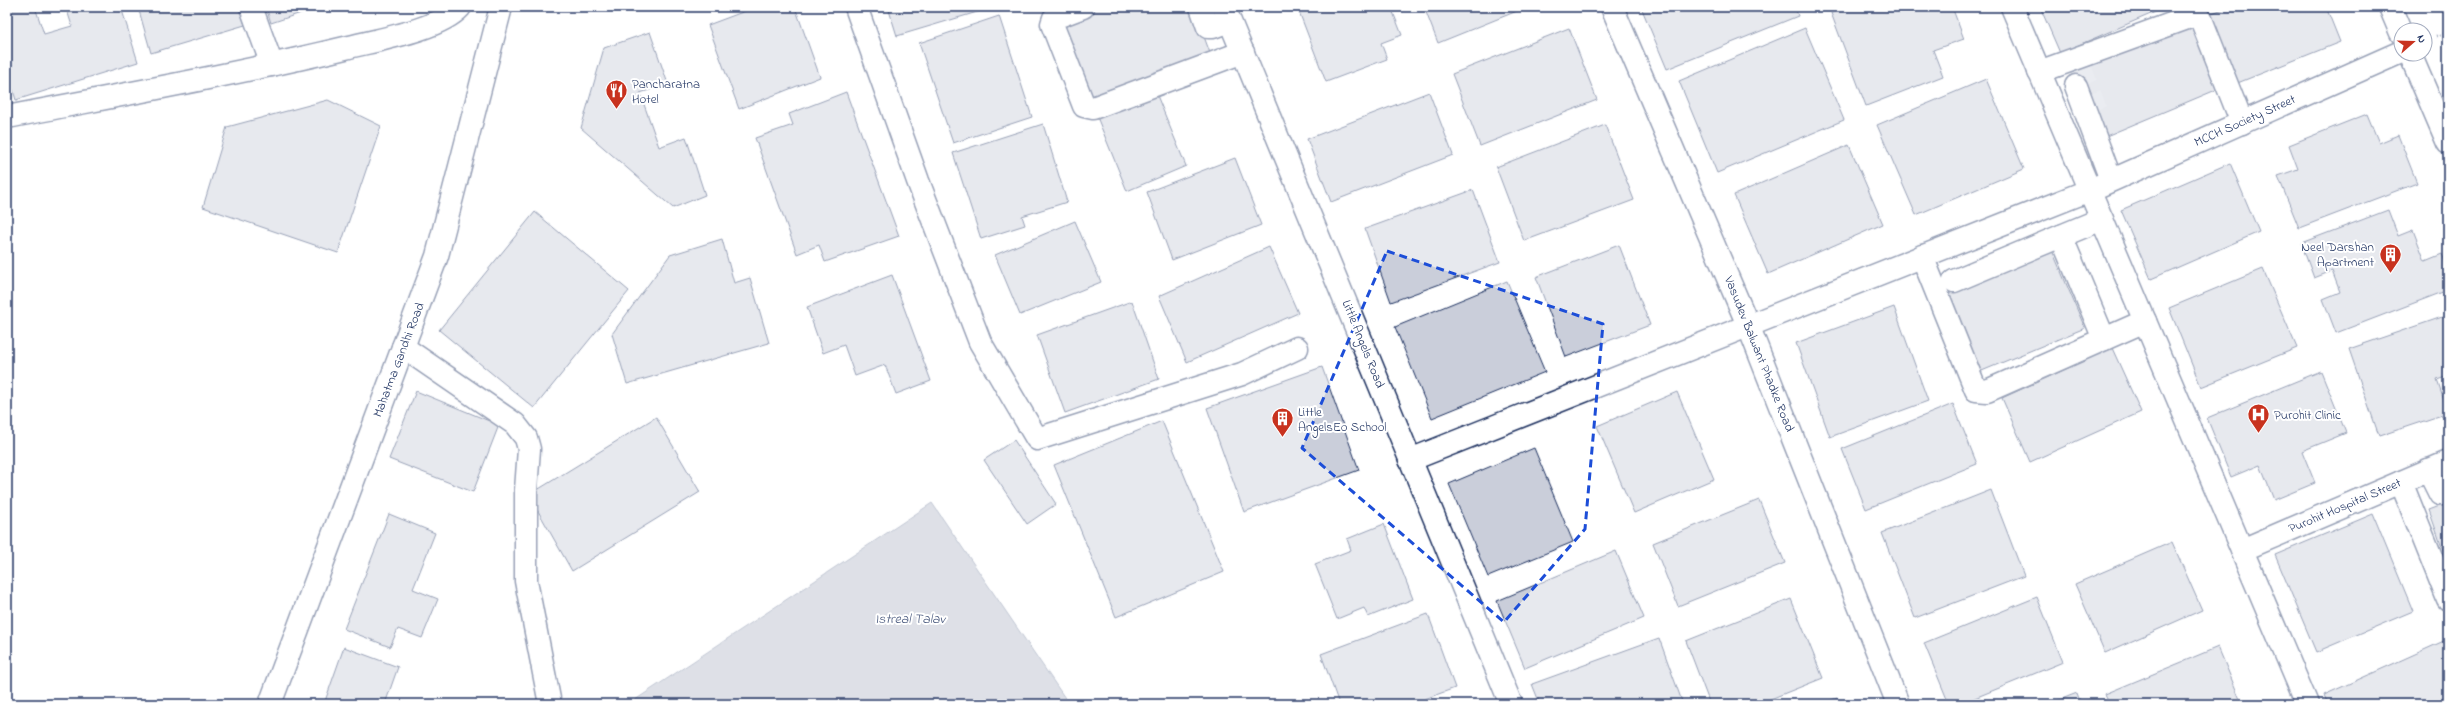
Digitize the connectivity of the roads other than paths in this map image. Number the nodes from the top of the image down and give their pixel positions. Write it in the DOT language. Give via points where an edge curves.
graph roads {
  1 [pos="251,7"];
  2 [pos="460,7"];
  3 [pos="501,7"];
  4 [pos="856,7"];
  5 [pos="1084,7"];
  6 [pos="1201,7"];
  7 [pos="1612,7"];
  8 [pos="2012,7"];
  9 [pos="2390,7"];
  10 [pos="1227,14"];
  11 [pos="2396,22"];
  12 [pos="1243,52"];
  13 [pos="2393,56"];
  14 [pos="2413,62"];
  15 [pos="272,65"];
  16 [pos="2076,69"];
  17 [pos="2041,76"];
  18 [pos="7,117"];
  19 [pos="2242,123"];
  20 [pos="2448,144"];
  21 [pos="2116,178"];
  22 [pos="2090,190"];
  23 [pos="2102,219"];
  24 [pos="2061,236"];
  25 [pos="1922,256"];
  26 [pos="1954,281"];
  27 [pos="2145,321"];
  28 [pos="1748,325"];
  29 [pos="2104,339"];
  30 [pos="403,348"];
  31 [pos="1297,348"];
  32 [pos="1410,460"];
  33 [pos="2448,462"];
  34 [pos="2428,470"];
  35 [pos="2401,482"];
  36 [pos="2448,494"];
  37 [pos="2242,550"];
  38 [pos="2448,599"];
  39 [pos="270,704"];
  40 [pos="550,704"];
  41 [pos="1511,704"];
  42 [pos="1898,704"];
  43 [pos="2308,704"];
  1 -- 15 [label="street"];
  2 -- 15 [label="street" via="452,15 409,32"];
  3 -- 30 [label="street, Mahatma Gandhi Road" via="437,256"];
  4 -- 31 [label="street" via="918,181 980,342 1037,439 1242,374"];
  5 -- 12 [label="street" via="1054,18 1052,24 1084,106 1093,108"];
  6 -- 10 [label="street" via="1208,27 1213,27"];
  7 -- 28 [label="street, Vasudev Balwant Phadke Road"];
  8 -- 17 [label="street"];
  9 -- 11 [label="street"];
  10 -- 12 [label="street, Little Angels Road"];
  12 -- 32 [label="street, Little Angels Road"];
  13 -- 19 [label="street, MCCH Society Street"];
  14 -- 20 [label="street"];
  15 -- 18 [label="street"];
  16 -- 17 [label="street"];
  16 -- 19 [label="street" via="2193,16 2202,19"];
  16 -- 21 [label="street"];
  17 -- 22 [label="street"];
  19 -- 21 [label="street, MCCH Society Street"];
  21 -- 22 [label="street, MCCH Society Street"];
  22 -- 23 [label="street"];
  22 -- 25 [label="street, MCCH Society Street"];
  23 -- 24 [label="street"];
  23 -- 27 [label="street"];
  24 -- 26 [label="street"];
  24 -- 29 [label="street"];
  25 -- 28 [label="street, MCCH Society Street"];
  25 -- 29 [label="street" via="1976,390 1987,391"];
  27 -- 29 [label="street"];
  27 -- 37 [label="street"];
  28 -- 32 [label="street, MCCH Society Street"];
  28 -- 42 [label="street, Vasudev Balwant Phadke Road"];
  30 -- 39 [label="street, Mahatma Gandhi Road"];
  30 -- 40 [label="street" via="515,424 526,438 529,449 526,490 526,581"];
  32 -- 41 [label="street, Little Angels Road"];
  33 -- 34 [label="street, Purohit Hospital Street"];
  34 -- 35 [label="street, Purohit Hospital Street"];
  34 -- 36 [label="street" via="2440,494"];
  35 -- 37 [label="street, Purohit Hospital Street"];
  35 -- 38 [label="street"];
  37 -- 43 [label="street"];
}
